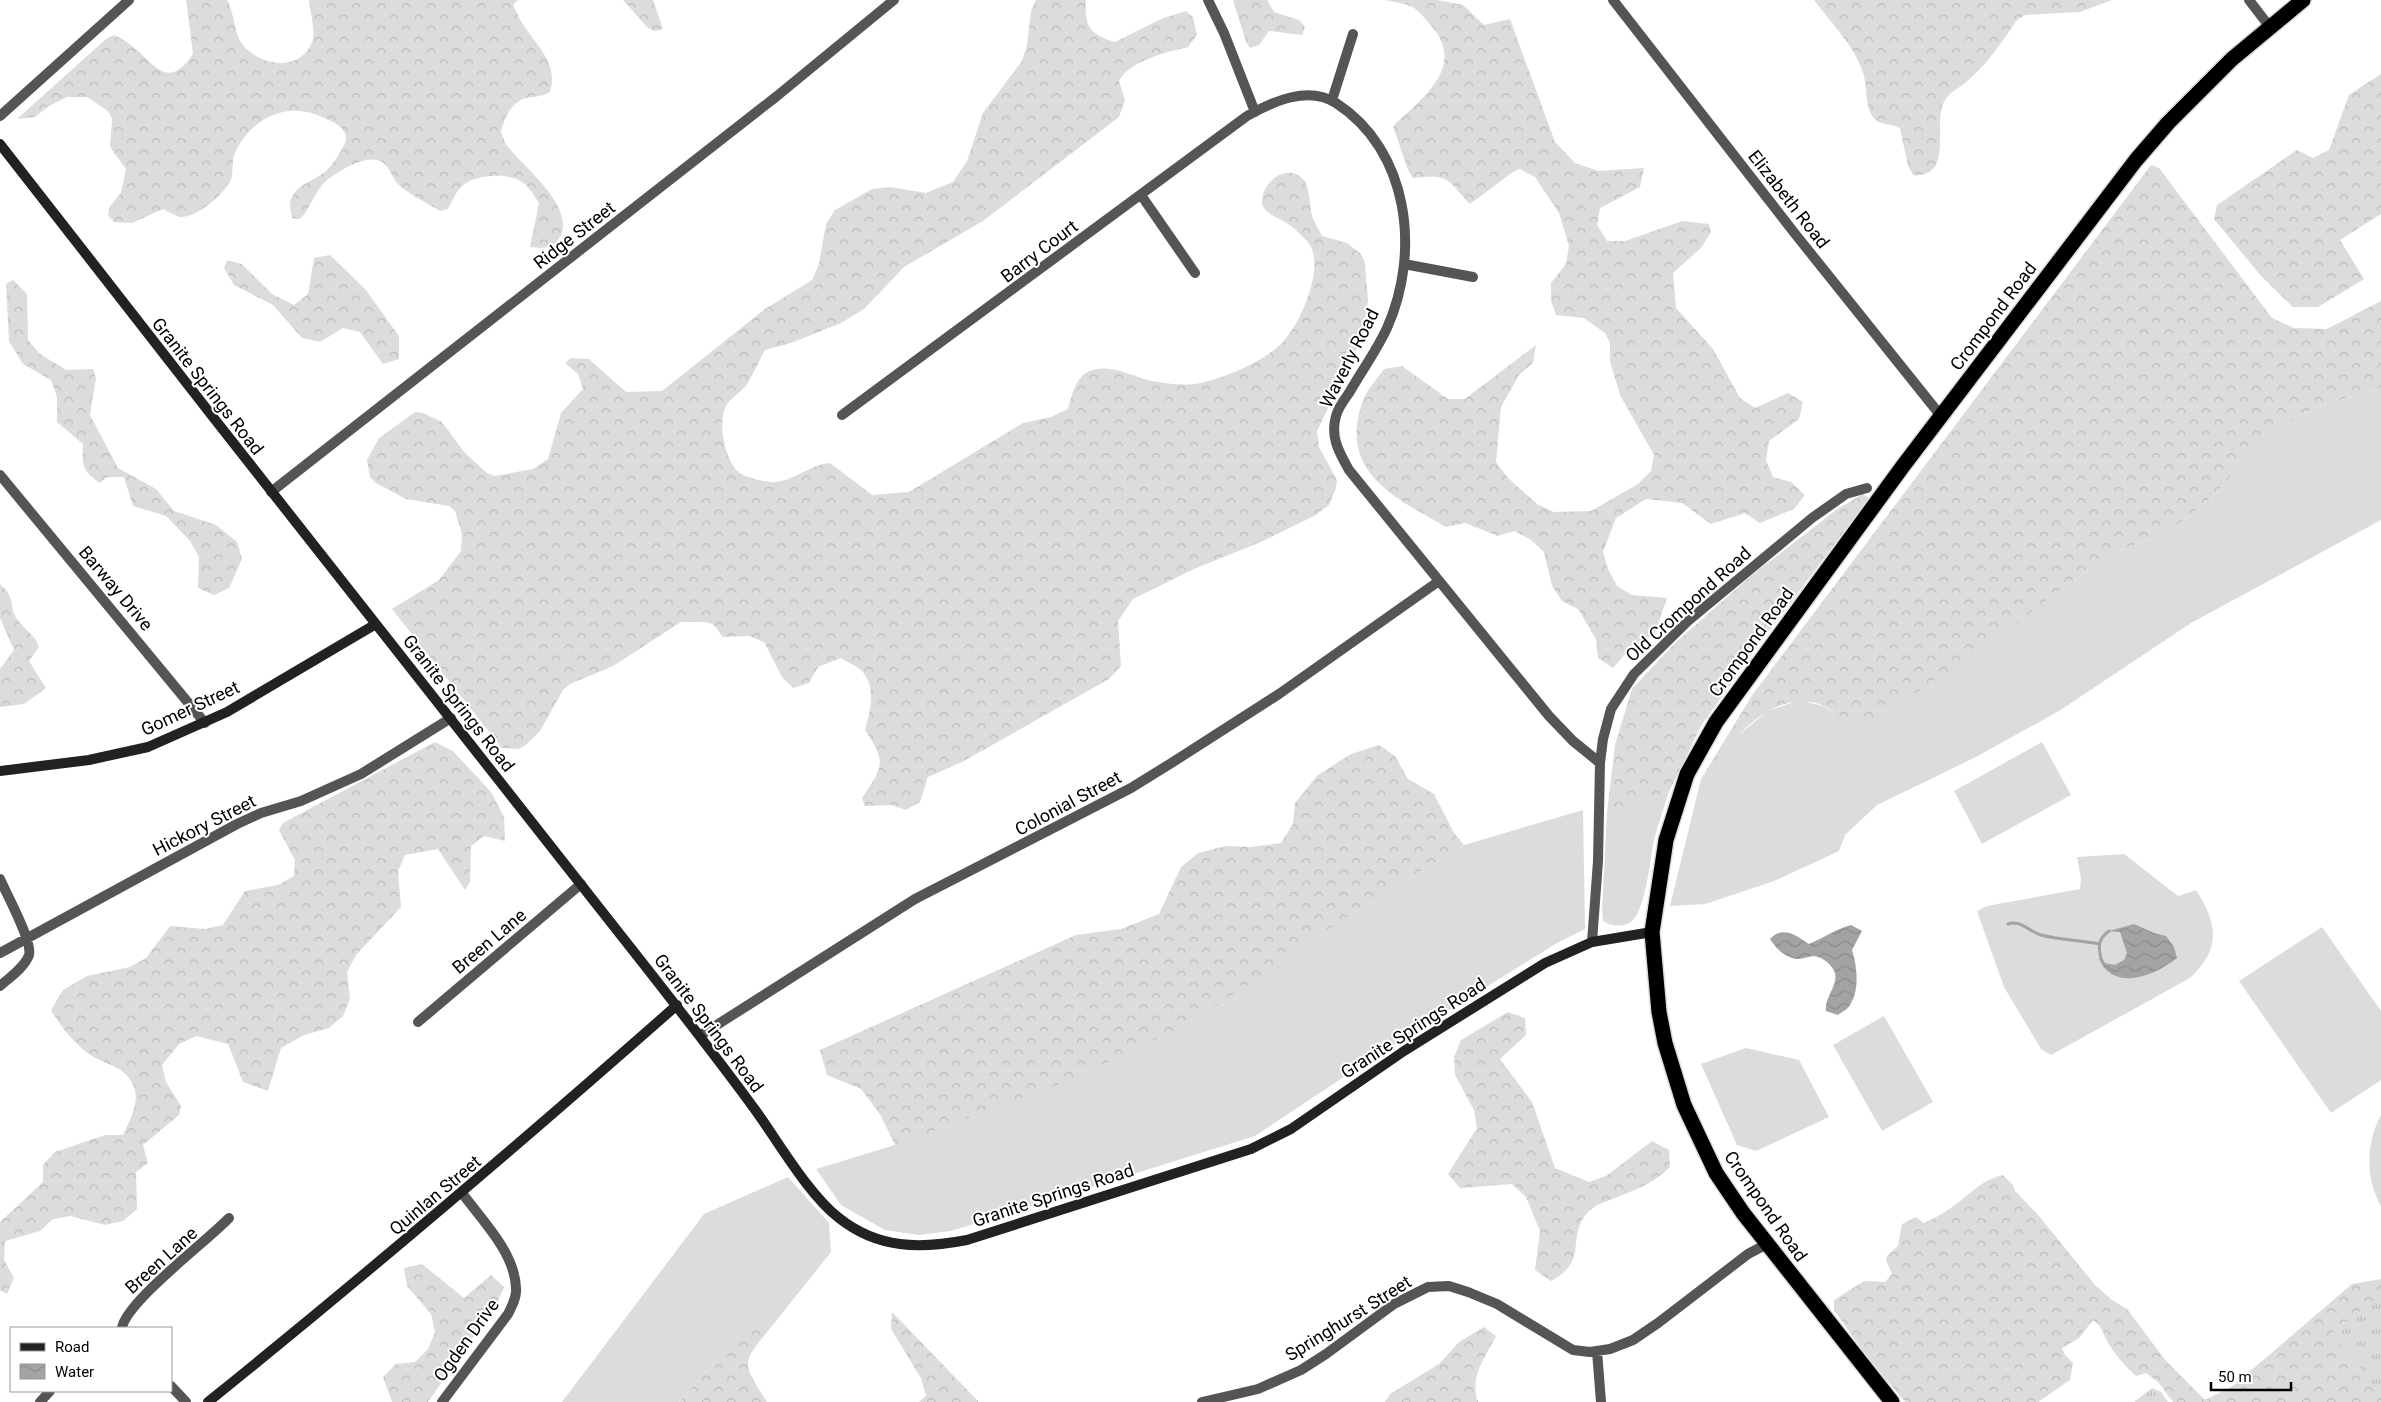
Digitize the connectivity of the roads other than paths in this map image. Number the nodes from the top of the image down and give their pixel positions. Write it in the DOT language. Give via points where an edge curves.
graph roads {
  1 [pos="129,0"];
  2 [pos="894,0"];
  3 [pos="1208,0"];
  4 [pos="1613,0"];
  5 [pos="2249,0"];
  6 [pos="2303,0"];
  7 [pos="2269,26"];
  8 [pos="1353,34"];
  9 [pos="1332,100"];
  10 [pos="1255,112"];
  11 [pos="0,116"];
  12 [pos="0,144"];
  13 [pos="1141,195"];
  14 [pos="1404,264"];
  15 [pos="1195,273"];
  16 [pos="1473,277"];
  17 [pos="842,415"];
  18 [pos="1941,416"];
  19 [pos="0,475"];
  20 [pos="1867,488"];
  21 [pos="271,492"];
  22 [pos="1439,581"];
  23 [pos="376,624"];
  24 [pos="451,718"];
  25 [pos="204,723"];
  26 [pos="1600,763"];
  27 [pos="0,771"];
  28 [pos="0,879"];
  29 [pos="581,884"];
  30 [pos="1652,932"];
  31 [pos="26,938"];
  32 [pos="1592,942"];
  33 [pos="0,953"];
  34 [pos="0,986"];
  35 [pos="677,1005"];
  36 [pos="418,1022"];
  37 [pos="701,1035"];
  38 [pos="462,1193"];
  39 [pos="228,1218"];
  40 [pos="1767,1244"];
  41 [pos="122,1327"];
  42 [pos="1597,1351"];
  43 [pos="172,1387"];
  44 [pos="49,1392"];
  45 [pos="40,1402"];
  46 [pos="186,1402"];
  47 [pos="208,1402"];
  48 [pos="442,1402"];
  49 [pos="1202,1402"];
  50 [pos="1601,1402"];
  51 [pos="1892,1402"];
  1 -- 11 [label="street"];
  2 -- 21 [label="street, Ridge Street" via="777,96"];
  3 -- 10 [label="street"];
  4 -- 18 [label="street, Elizabeth Road"];
  5 -- 7 [label="street"];
  6 -- 7 [label="highway, Crompond Road"];
  7 -- 18 [label="highway, Crompond Road" via="2203,87 2136,160"];
  8 -- 9 [label="street"];
  9 -- 10 [label="street, Waverly Road" via="1312,95 1287,98"];
  9 -- 14 [label="street, Waverly Road" via="1351,112 1384,152 1405,217"];
  10 -- 13 [label="street, Barry Court"];
  12 -- 21 [label="street, Granite Springs Road"];
  13 -- 15 [label="street"];
  13 -- 17 [label="street, Barry Court"];
  14 -- 16 [label="street"];
  14 -- 22 [label="street, Waverly Road" via="1402,282 1387,327 1336,415 1334,439 1349,470"];
  18 -- 30 [label="highway, Crompond Road" via="1749,675 1700,747 1687,774 1666,840"];
  19 -- 25 [label="street, Barway Drive"];
  20 -- 26 [label="street, Old Crompond Road" via="1846,494 1812,518 1688,621 1634,674 1611,709"];
  21 -- 23 [label="street, Granite Springs Road"];
  22 -- 26 [label="street, Waverly Road" via="1549,716 1573,742"];
  22 -- 37 [label="street, Colonial Street" via="1279,694 1165,768 915,899"];
  23 -- 24 [label="street, Granite Springs Road"];
  23 -- 25 [label="street, Gomer Street"];
  24 -- 29 [label="street, Granite Springs Road"];
  24 -- 31 [label="street, Hickory Street" via="361,774 301,801 237,824"];
  25 -- 27 [label="street, Gomer Street" via="148,747 90,760"];
  26 -- 32 [label="street, Old Crompond Road"];
  28 -- 31 [label="street"];
  29 -- 35 [label="street, Granite Springs Road"];
  29 -- 36 [label="street, Breen Lane"];
  30 -- 32 [label="street, Granite Springs Road"];
  30 -- 40 [label="highway, Crompond Road" via="1660,1020 1672,1073 1716,1172"];
  31 -- 33 [label="street, Hickory Street"];
  31 -- 34 [label="street" via="30,954"];
  32 -- 37 [label="street, Granite Springs Road" via="1545,963 1404,1051 1272,1140 1027,1222 936,1246 880,1240 856,1230 837,1216 822,1202"];
  35 -- 37 [label="street, Granite Springs Road"];
  35 -- 38 [label="street, Quinlan Street"];
  38 -- 47 [label="street, Quinlan Street"];
  38 -- 48 [label="street, Ogden Drive" via="506,1256 516,1288 508,1314"];
  39 -- 41 [label="street, Breen Lane" via="139,1300 123,1319"];
  40 -- 42 [label="street, Springhurst Street" via="1748,1254 1632,1340"];
  40 -- 51 [label="highway, Crompond Road"];
  42 -- 49 [label="street, Springhurst Street" via="1574,1350 1497,1304 1468,1292 1450,1286 1428,1287 1394,1304 1301,1370 1258,1389"];
  42 -- 50 [label="street"];
  43 -- 46 [label="street"];
  44 -- 45 [label="street"];
}
